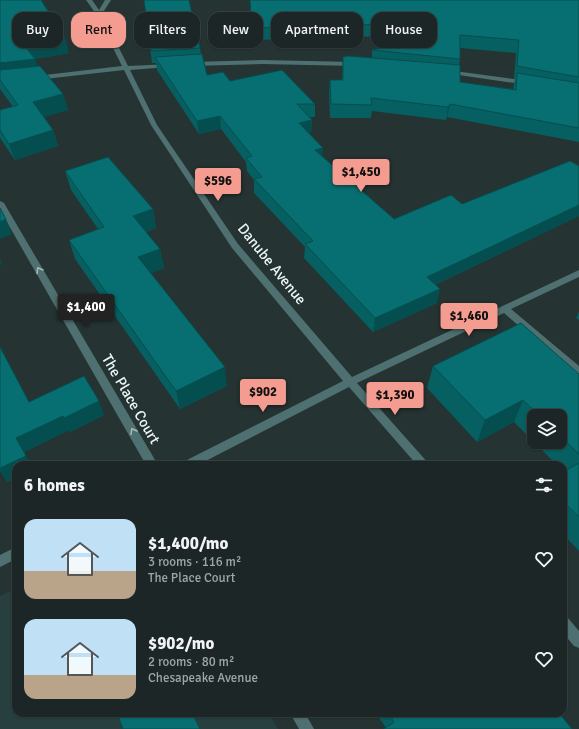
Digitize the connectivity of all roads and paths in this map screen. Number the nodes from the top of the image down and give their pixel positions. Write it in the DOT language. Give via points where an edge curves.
graph roads {
  1 [pos="89,0"];
  2 [pos="108,0"];
  3 [pos="98,12"];
  4 [pos="100,12"];
  5 [pos="115,48"];
  6 [pos="361,64"];
  7 [pos="176,65"];
  8 [pos="183,65"];
  9 [pos="125,68"];
  10 [pos="442,71"];
  11 [pos="31,79"];
  12 [pos="532,84"];
  13 [pos="0,203"];
  14 [pos="579,272"];
  15 [pos="504,308"];
  16 [pos="579,372"];
  17 [pos="350,382"];
  18 [pos="150,461"];
  19 [pos="195,461"];
  20 [pos="420,461"];
  21 [pos="12,555"];
  22 [pos="0,561"];
  23 [pos="567,628"];
  24 [pos="579,641"];
  25 [pos="300,717"];
  26 [pos="307,729"];
  1 -- 3 [label="street, Danube Avenue"];
  2 -- 4 [label="street"];
  5 -- 9 [label="street, Danube Avenue"];
  6 -- 8 [label="street" via="285,62"];
  7 -- 9 [label="street"];
  9 -- 11 [label="street"];
  9 -- 17 [label="street, Danube Avenue" via="154,125 235,246"];
  10 -- 12 [label="street"];
  18 -- 13 [label="street, The Place Court, one-way"];
  14 -- 15 [label="street"];
  15 -- 16 [label="street"];
  15 -- 17 [label="street"];
  17 -- 19 [label="street"];
  17 -- 20 [label="street, Danube Avenue"];
  21 -- 22 [label="street"];
  23 -- 24 [label="street"];
  25 -- 26 [label="street"];
}
